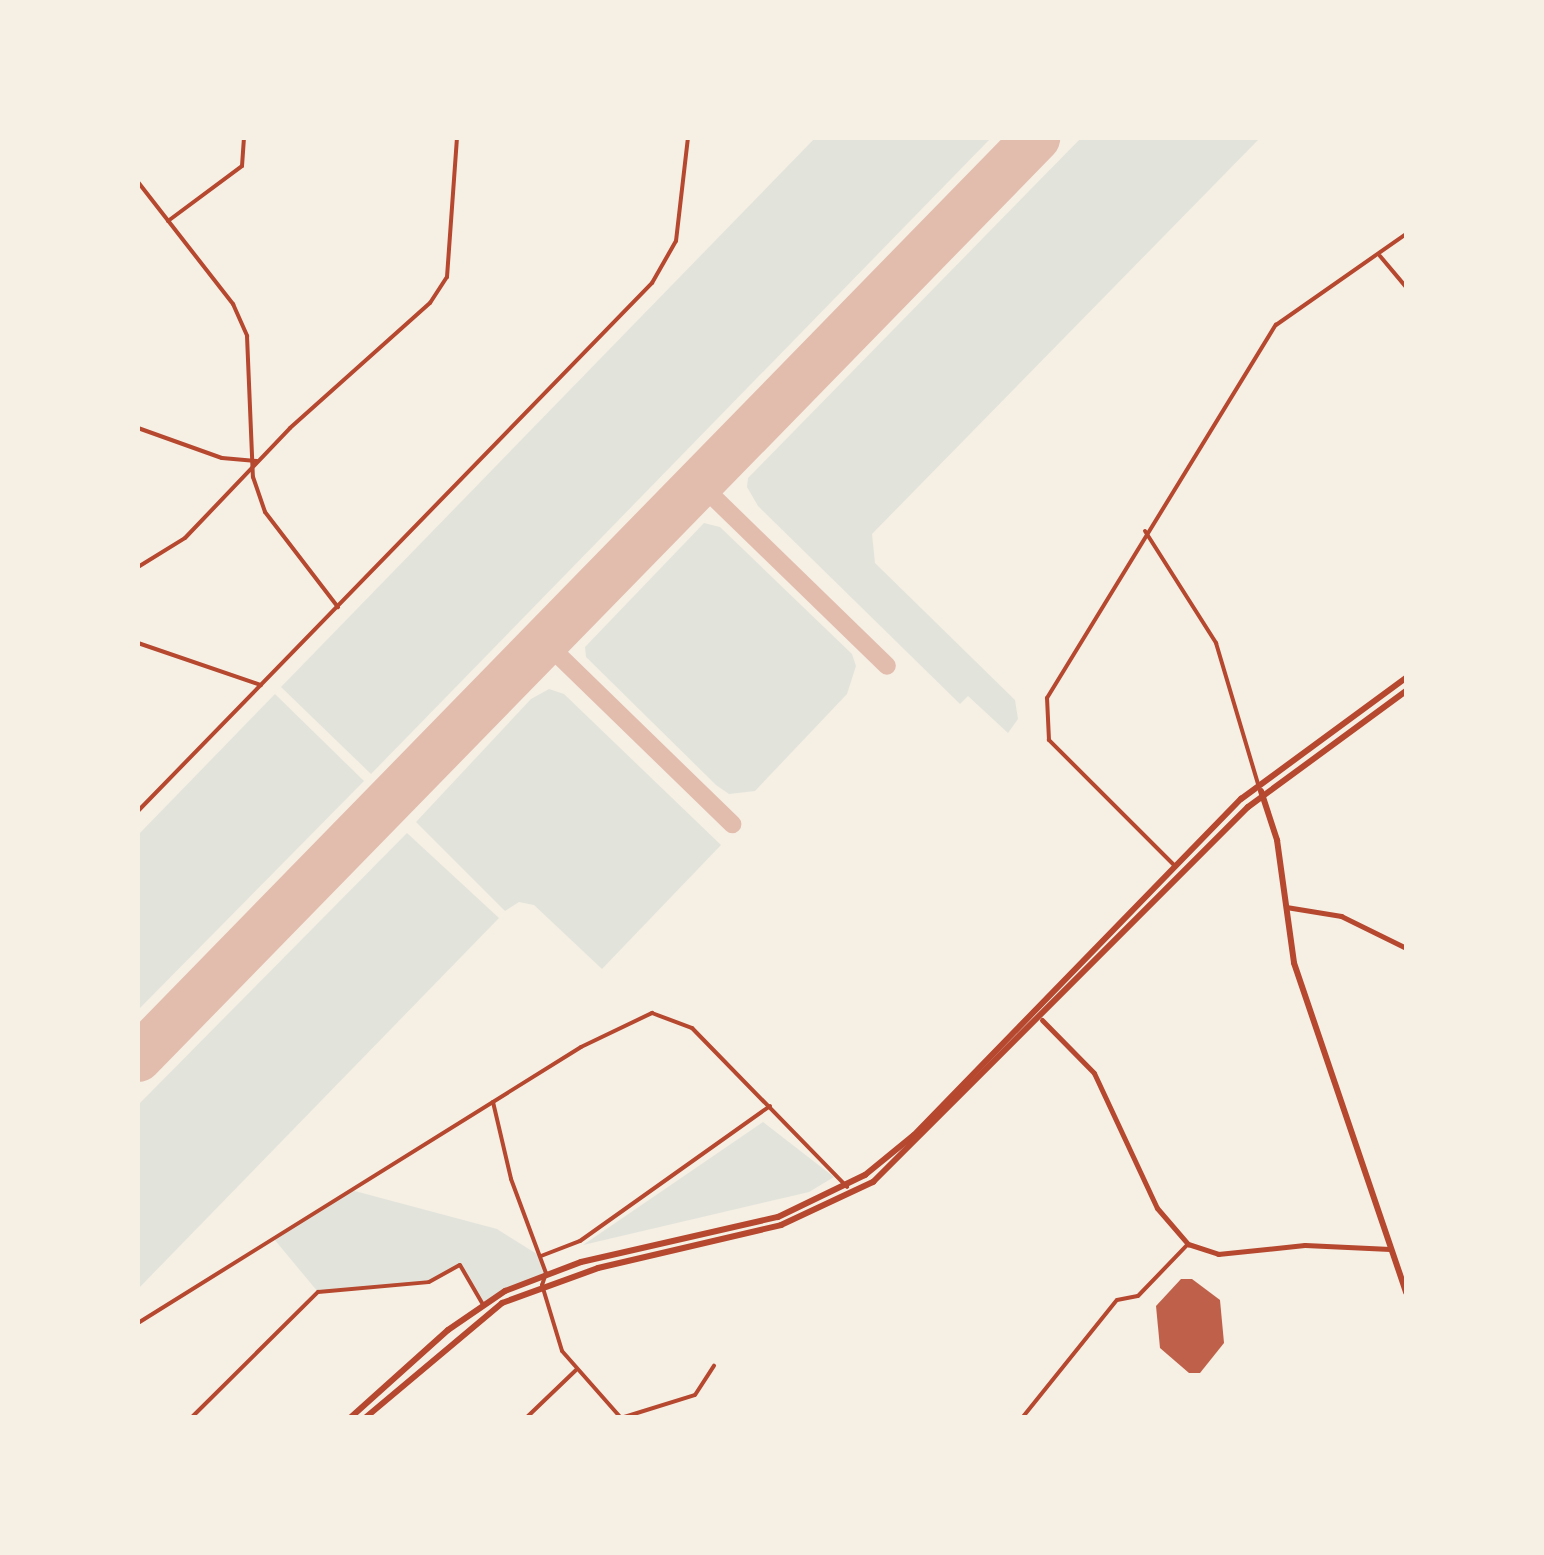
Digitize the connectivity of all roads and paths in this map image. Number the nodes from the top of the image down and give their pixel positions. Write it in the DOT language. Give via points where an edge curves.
graph roads {
  1 [pos="244,138"];
  2 [pos="457,138"];
  3 [pos="688,138"];
  4 [pos="138,182"];
  5 [pos="168,221"];
  6 [pos="1406,234"];
  7 [pos="1380,256"];
  8 [pos="1406,274"];
  9 [pos="1400,280"];
  10 [pos="1406,287"];
  11 [pos="138,428"];
  12 [pos="257,462"];
  13 [pos="1146,532"];
  14 [pos="138,567"];
  15 [pos="338,607"];
  16 [pos="138,643"];
  17 [pos="1406,678"];
  18 [pos="261,685"];
  19 [pos="1406,691"];
  20 [pos="1258,784"];
  21 [pos="1262,794"];
  22 [pos="138,811"];
  23 [pos="1174,866"];
  24 [pos="1286,907"];
  25 [pos="1406,948"];
  26 [pos="1042,1020"];
  27 [pos="493,1102"];
  28 [pos="770,1106"];
  29 [pos="847,1187"];
  30 [pos="1188,1244"];
  31 [pos="1390,1249"];
  32 [pos="540,1256"];
  33 [pos="546,1272"];
  34 [pos="542,1286"];
  35 [pos="1406,1290"];
  36 [pos="482,1303"];
  37 [pos="138,1324"];
  38 [pos="714,1366"];
  39 [pos="576,1370"];
  40 [pos="191,1418"];
  41 [pos="350,1418"];
  42 [pos="365,1418"];
  43 [pos="526,1418"];
  44 [pos="621,1418"];
  45 [pos="1022,1418"];
  1 -- 5 [label="street" via="242,166"];
  2 -- 12 [label="street" via="447,277 430,303"];
  3 -- 15 [label="street" via="676,242 660,272"];
  4 -- 5 [label="street"];
  5 -- 12 [label="street" via="233,304 248,336"];
  6 -- 7 [label="street"];
  7 -- 9 [label="street"];
  7 -- 13 [label="street" via="1276,325"];
  8 -- 9 [label="street"];
  9 -- 10 [label="street"];
  11 -- 12 [label="street" via="222,458"];
  12 -- 14 [label="street" via="185,538"];
  12 -- 15 [label="street" via="253,477 265,512"];
  13 -- 20 [label="street" via="1216,643"];
  13 -- 23 [label="street" via="1047,698 1044,722 1065,759"];
  15 -- 18 [label="street"];
  16 -- 18 [label="street"];
  17 -- 20 [label="main road"];
  18 -- 22 [label="street"];
  19 -- 21 [label="main road"];
  20 -- 21 [label="main road"];
  20 -- 23 [label="main road"];
  21 -- 24 [label="main road"];
  21 -- 26 [label="main road"];
  23 -- 29 [label="main road" via="914,1135"];
  24 -- 25 [label="street" via="1322,910"];
  24 -- 31 [label="main road" via="1294,963"];
  26 -- 30 [label="street" via="1094,1072 1156,1208"];
  26 -- 34 [label="main road" via="895,1165 836,1204 782,1225"];
  27 -- 28 [label="street" via="652,1013 692,1028"];
  27 -- 32 [label="street" via="511,1179"];
  27 -- 37 [label="street"];
  28 -- 29 [label="street"];
  28 -- 32 [label="street" via="580,1241"];
  29 -- 33 [label="main road" via="778,1217"];
  30 -- 31 [label="street" via="1218,1254 1306,1245"];
  30 -- 45 [label="street" via="1138,1296 1117,1300"];
  31 -- 35 [label="main road"];
  32 -- 33 [label="street"];
  33 -- 34 [label="street"];
  33 -- 36 [label="main road"];
  34 -- 39 [label="street" via="562,1352"];
  34 -- 42 [label="main road" via="464,1328"];
  36 -- 40 [label="street" via="460,1265 429,1282 318,1292"];
  36 -- 41 [label="main road"];
  38 -- 44 [label="street" via="695,1395"];
  39 -- 43 [label="street"];
  39 -- 44 [label="street"];
}
